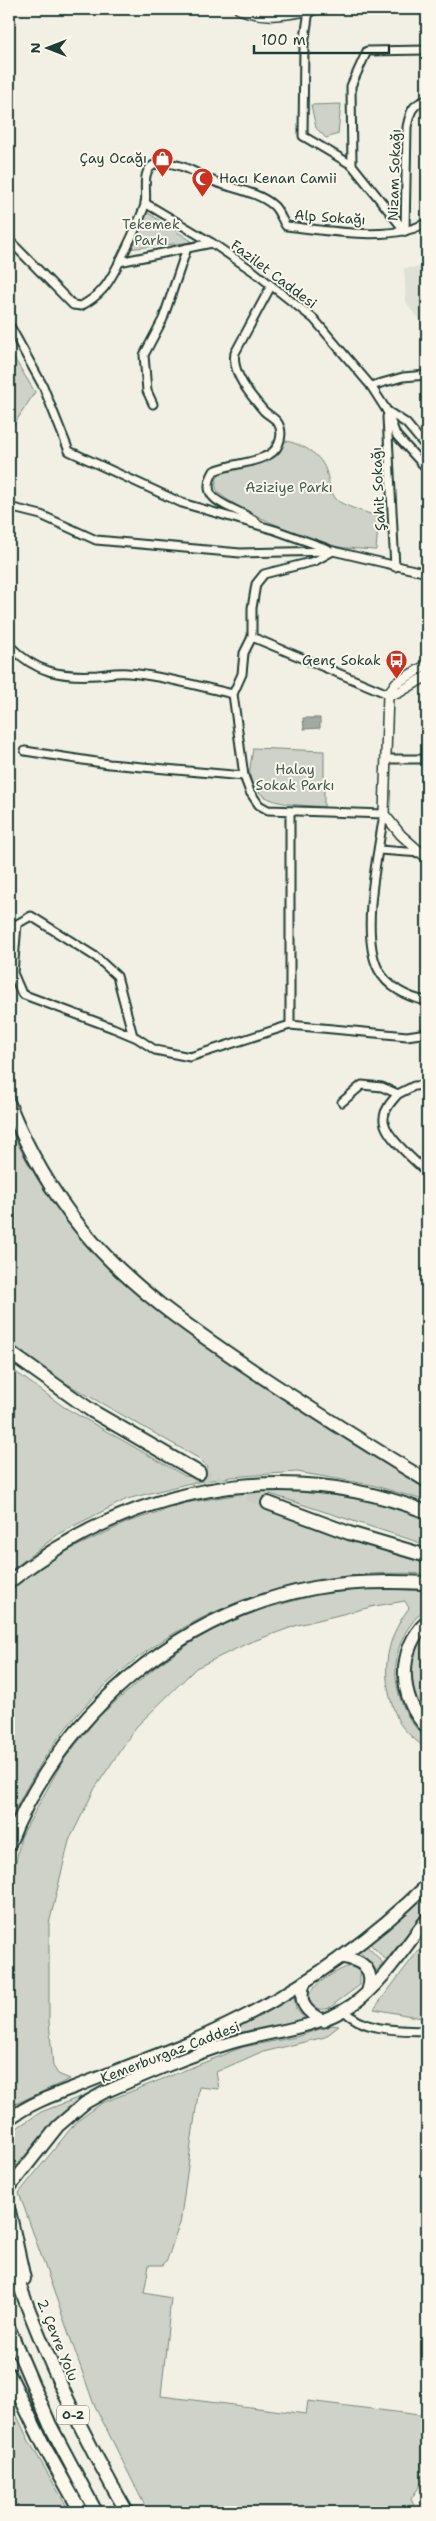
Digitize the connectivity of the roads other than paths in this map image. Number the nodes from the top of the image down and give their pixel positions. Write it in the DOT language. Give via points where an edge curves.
graph roads {
  1 [pos="239,9"];
  2 [pos="313,9"];
  3 [pos="427,50"];
  4 [pos="427,100"];
  5 [pos="352,165"];
  6 [pos="145,203"];
  7 [pos="427,222"];
  8 [pos="405,231"];
  9 [pos="9,240"];
  10 [pos="212,243"];
  11 [pos="187,248"];
  12 [pos="119,262"];
  13 [pos="271,286"];
  14 [pos="10,326"];
  15 [pos="427,375"];
  16 [pos="371,386"];
  17 [pos="153,404"];
  18 [pos="387,410"];
  19 [pos="427,448"];
  20 [pos="427,469"];
  21 [pos="9,507"];
  22 [pos="259,525"];
  23 [pos="333,551"];
  24 [pos="395,567"];
  25 [pos="427,573"];
  26 [pos="252,638"];
  27 [pos="10,646"];
  28 [pos="427,665"];
  29 [pos="427,676"];
  30 [pos="234,694"];
  31 [pos="388,694"];
  32 [pos="25,750"];
  33 [pos="386,759"];
  34 [pos="427,759"];
  35 [pos="244,776"];
  36 [pos="290,812"];
  37 [pos="384,814"];
  38 [pos="379,850"];
  39 [pos="424,855"];
  40 [pos="427,1001"];
  41 [pos="290,1024"];
  42 [pos="427,1033"];
  43 [pos="137,1038"];
  44 [pos="427,1085"];
  45 [pos="398,1094"];
  46 [pos="342,1102"];
  47 [pos="9,1104"];
  48 [pos="427,1173"];
  49 [pos="9,1352"];
  50 [pos="199,1473"];
  51 [pos="427,1481"];
  52 [pos="268,1504"];
  53 [pos="427,1512"];
  54 [pos="427,1556"];
  55 [pos="9,1582"];
  56 [pos="427,1583"];
  57 [pos="427,1622"];
  58 [pos="427,1727"];
  59 [pos="9,1844"];
  60 [pos="427,1885"];
  61 [pos="427,1919"];
  62 [pos="341,1957"];
  63 [pos="305,1981"];
  64 [pos="367,1992"];
  65 [pos="343,2010"];
  66 [pos="324,2021"];
  67 [pos="427,2031"];
  68 [pos="9,2119"];
  69 [pos="13,2184"];
  70 [pos="9,2211"];
  71 [pos="9,2256"];
  72 [pos="30,2313"];
  73 [pos="9,2329"];
  74 [pos="9,2374"];
  75 [pos="81,2512"];
  76 [pos="96,2512"];
  77 [pos="127,2512"];
  1 -- 2 [label="street" via="256,16 279,16"];
  2 -- 5 [label="street" via="304,45 303,136"];
  3 -- 5 [label="street" via="367,51 351,86"];
  4 -- 8 [label="street, Nizam Sokağı" via="418,102 410,112 407,127"];
  5 -- 8 [label="street"];
  6 -- 8 [label="street, Alp Sokağı" via="146,176 150,168 156,164 168,164 253,194 275,207 286,226 358,233"];
  6 -- 10 [label="street, Fazilet Caddesi"];
  6 -- 12 [label="street, Alp Sokağı"];
  7 -- 8 [label="street, Alp Sokağı"];
  9 -- 12 [label="street, Alp Sokağı" via="73,305 81,306 102,290"];
  10 -- 11 [label="street"];
  10 -- 13 [label="street, Fazilet Caddesi"];
  11 -- 12 [label="street"];
  11 -- 17 [label="street" via="163,319 144,355 147,391"];
  13 -- 16 [label="street, Fazilet Caddesi" via="314,319"];
  13 -- 22 [label="street" via="235,353 234,361 238,374 265,412 278,423 282,434 271,454 222,467 214,471 208,480 209,492 216,502 247,514"];
  14 -- 22 [label="street" via="42,386 69,451 182,503"];
  15 -- 16 [label="street" via="403,377"];
  16 -- 18 [label="street, Fazilet Caddesi"];
  18 -- 19 [label="street" via="406,423"];
  18 -- 20 [label="street" via="396,435"];
  18 -- 24 [label="street, Şahit Sokağı"];
  21 -- 23 [label="street" via="41,515 96,540 240,553"];
  22 -- 23 [label="street"];
  23 -- 24 [label="street"];
  23 -- 26 [label="street" via="315,561 264,574 256,584"];
  24 -- 25 [label="street"];
  26 -- 30 [label="street" via="244,653 242,674"];
  26 -- 31 [label="street"];
  27 -- 30 [label="street" via="38,669 58,674 83,676 127,672"];
  28 -- 31 [label="street" via="396,683"];
  29 -- 31 [label="street" via="398,693"];
  30 -- 35 [label="street"];
  31 -- 33 [label="street"];
  32 -- 35 [label="street" via="109,764"];
  33 -- 34 [label="street"];
  33 -- 37 [label="street"];
  35 -- 36 [label="street" via="259,805 268,810"];
  36 -- 37 [label="street"];
  36 -- 41 [label="street"];
  37 -- 38 [label="street"];
  37 -- 39 [label="street" via="391,825"];
  38 -- 39 [label="street"];
  38 -- 40 [label="street" via="372,897 371,935 378,969 398,990"];
  41 -- 42 [label="street" via="407,1036"];
  41 -- 43 [label="street" via="190,1057 155,1050"];
  43 -- 43 [label="street" via="133,1036 117,976 96,957 30,916 17,924 13,973 22,994"];
  44 -- 45 [label="street" via="414,1086"];
  45 -- 46 [label="street" via="382,1087 362,1085"];
  45 -- 48 [label="street" via="388,1106 384,1126"];
  47 -- 51 [label="highway" via="38,1166 57,1196 99,1248 133,1282 240,1362"];
  49 -- 50 [label="highway" via="92,1412"];
  52 -- 54 [label="highway"];
  53 -- 55 [label="highway" via="360,1493 302,1486 249,1485 200,1491 144,1505 97,1525 56,1548"];
  56 -- 59 [label="highway" via="380,1581 314,1588 239,1610 199,1628 133,1675 76,1730 33,1793"];
  57 -- 58 [label="highway" via="414,1637 405,1660 404,1674 409,1699"];
  60 -- 62 [label="main road, Kemerburgaz Caddesi"];
  61 -- 64 [label="main road, Kemerburgaz Caddesi"];
  62 -- 63 [label="main road, Kemerburgaz Caddesi"];
  62 -- 64 [label="main road" via="359,1961 367,1969 370,1983"];
  63 -- 66 [label="main road" via="303,2006"];
  63 -- 68 [label="main road, Kemerburgaz Caddesi" via="227,2025 39,2102"];
  64 -- 65 [label="main road, Kemerburgaz Caddesi"];
  65 -- 66 [label="main road, Kemerburgaz Caddesi"];
  65 -- 67 [label="street" via="351,2018 377,2029"];
  66 -- 69 [label="main road, Kemerburgaz Caddesi" via="218,2047 102,2093 58,2126"];
  70 -- 72 [label="highway"];
  71 -- 72 [label="highway, 2. Çevre Yolu / O-2"];
  72 -- 77 [label="highway, 2. Çevre Yolu / O-2" via="75,2420"];
  73 -- 76 [label="highway, O-2" via="46,2418"];
  74 -- 75 [label="highway"];
}
